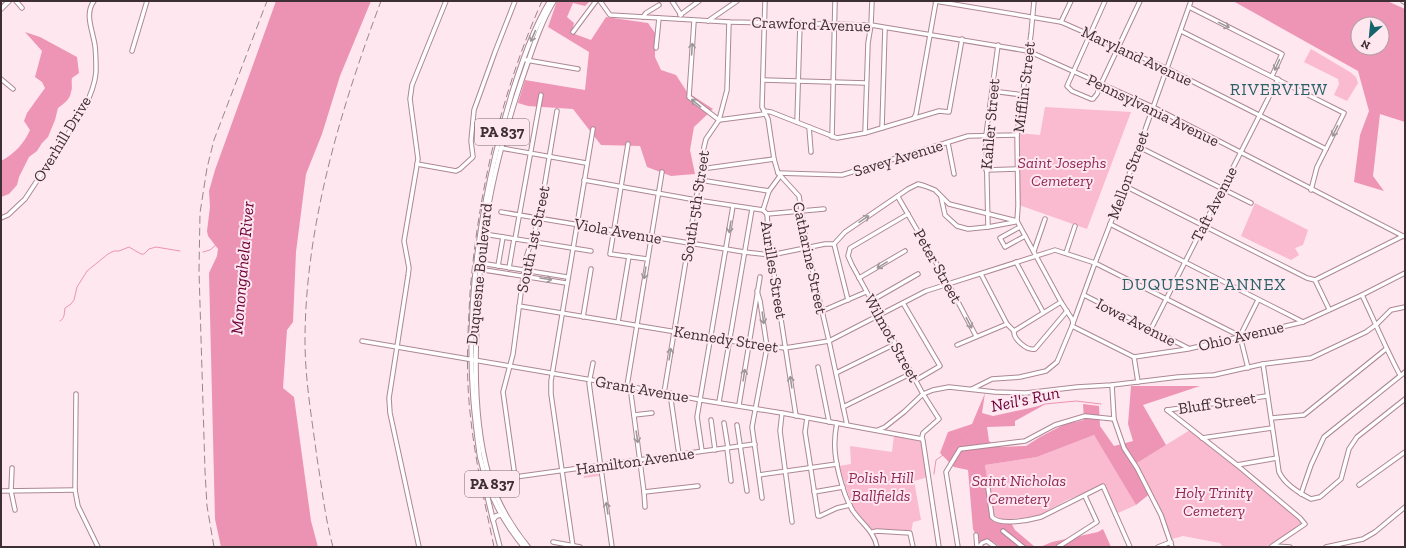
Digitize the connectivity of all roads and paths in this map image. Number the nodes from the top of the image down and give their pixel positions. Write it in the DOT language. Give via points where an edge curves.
graph roads {
  1 [pos="7,1"];
  2 [pos="16,1"];
  3 [pos="94,1"];
  4 [pos="146,1"];
  5 [pos="446,1"];
  6 [pos="515,1"];
  7 [pos="550,1"];
  8 [pos="554,1"];
  9 [pos="596,1"];
  10 [pos="600,1"];
  11 [pos="672,1"];
  12 [pos="699,1"];
  13 [pos="737,1"];
  14 [pos="765,1"];
  15 [pos="835,1"];
  16 [pos="872,1"];
  17 [pos="935,1"];
  18 [pos="1034,1"];
  19 [pos="1071,1"];
  20 [pos="1105,1"];
  21 [pos="1140,1"];
  22 [pos="1191,1"];
  23 [pos="659,5"];
  24 [pos="1189,7"];
  25 [pos="22,8"];
  26 [pos="1,9"];
  27 [pos="680,15"];
  28 [pos="1033,16"];
  29 [pos="643,17"];
  30 [pos="658,18"];
  31 [pos="682,20"];
  32 [pos="694,20"];
  33 [pos="708,21"];
  34 [pos="729,22"];
  35 [pos="1061,22"];
  36 [pos="764,23"];
  37 [pos="800,23"];
  38 [pos="834,23"];
  39 [pos="871,25"];
  40 [pos="885,28"];
  41 [pos="1181,31"];
  42 [pos="573,32"];
  43 [pos="930,34"];
  44 [pos="1090,34"];
  45 [pos="962,39"];
  46 [pos="998,45"];
  47 [pos="656,48"];
  48 [pos="1119,48"];
  49 [pos="132,51"];
  50 [pos="1028,51"];
  51 [pos="524,59"];
  52 [pos="529,60"];
  53 [pos="578,69"];
  54 [pos="1168,69"];
  55 [pos="1073,71"];
  56 [pos="1272,76"];
  57 [pos="1,79"];
  58 [pos="1278,79"];
  59 [pos="763,80"];
  60 [pos="798,81"];
  61 [pos="833,82"];
  62 [pos="866,83"];
  63 [pos="1101,84"];
  64 [pos="13,89"];
  65 [pos="992,91"];
  66 [pos="541,95"];
  67 [pos="1023,95"];
  68 [pos="1153,107"];
  69 [pos="557,111"];
  70 [pos="765,112"];
  71 [pos="1259,115"];
  72 [pos="914,118"];
  73 [pos="719,120"];
  74 [pos="797,122"];
  75 [pos="809,127"];
  76 [pos="882,128"];
  77 [pos="593,129"];
  78 [pos="865,133"];
  79 [pos="986,135"];
  80 [pos="1017,135"];
  81 [pos="832,137"];
  82 [pos="948,142"];
  83 [pos="628,144"];
  84 [pos="1138,147"];
  85 [pos="501,148"];
  86 [pos="1326,149"];
  87 [pos="530,152"];
  88 [pos="811,152"];
  89 [pos="1240,153"];
  90 [pos="549,156"];
  91 [pos="774,159"];
  92 [pos="586,163"];
  93 [pos="417,164"];
  94 [pos="701,169"];
  95 [pos="1017,169"];
  96 [pos="986,170"];
  97 [pos="662,172"];
  98 [pos="954,174"];
  99 [pos="779,175"];
  100 [pos="584,180"];
  101 [pos="700,180"];
  102 [pos="1125,186"];
  103 [pos="621,187"];
  104 [pos="1222,189"];
  105 [pos="1311,190"];
  106 [pos="769,191"];
  107 [pos="658,193"];
  108 [pos="941,196"];
  109 [pos="898,197"];
  110 [pos="696,200"];
  111 [pos="1251,203"];
  112 [pos="733,206"];
  113 [pos="752,209"];
  114 [pos="824,209"];
  115 [pos="763,210"];
  116 [pos="801,211"];
  117 [pos="501,212"];
  118 [pos="767,214"];
  119 [pos="908,214"];
  120 [pos="986,214"];
  121 [pos="519,215"];
  122 [pos="1,218"];
  123 [pos="540,218"];
  124 [pos="1045,219"];
  125 [pos="1017,221"];
  126 [pos="577,224"];
  127 [pos="1110,224"];
  128 [pos="1203,225"];
  129 [pos="1020,226"];
  130 [pos="1075,226"];
  131 [pos="988,227"];
  132 [pos="614,231"];
  133 [pos="484,234"];
  134 [pos="1025,236"];
  135 [pos="1405,236"];
  136 [pos="503,237"];
  137 [pos="651,237"];
  138 [pos="515,239"];
  139 [pos="532,241"];
  140 [pos="688,243"];
  141 [pos="834,244"];
  142 [pos="807,247"];
  143 [pos="573,248"];
  144 [pos="726,249"];
  145 [pos="591,251"];
  146 [pos="905,251"];
  147 [pos="1034,251"];
  148 [pos="744,252"];
  149 [pos="1066,253"];
  150 [pos="771,255"];
  151 [pos="629,256"];
  152 [pos="1037,256"];
  153 [pos="647,259"];
  154 [pos="1016,262"];
  155 [pos="479,263"];
  156 [pos="1095,263"];
  157 [pos="1184,263"];
  158 [pos="498,266"];
  159 [pos="510,268"];
  160 [pos="478,269"];
  161 [pos="591,269"];
  162 [pos="524,270"];
  163 [pos="1405,273"];
  164 [pos="918,274"];
  165 [pos="981,274"];
  166 [pos="524,276"];
  167 [pos="567,277"];
  168 [pos="760,277"];
  169 [pos="859,278"];
  170 [pos="1314,280"];
  171 [pos="566,283"];
  172 [pos="949,285"];
  173 [pos="757,290"];
  174 [pos="866,292"];
  175 [pos="1084,295"];
  176 [pos="1362,295"];
  177 [pos="1166,299"];
  178 [pos="848,300"];
  179 [pos="1258,300"];
  180 [pos="871,301"];
  181 [pos="1061,302"];
  182 [pos="903,303"];
  183 [pos="519,306"];
  184 [pos="1405,307"];
  185 [pos="1329,309"];
  186 [pos="822,311"];
  187 [pos="1043,312"];
  188 [pos="1067,312"];
  189 [pos="562,313"];
  190 [pos="879,315"];
  191 [pos="583,317"];
  192 [pos="618,322"];
  193 [pos="1303,322"];
  194 [pos="1007,324"];
  195 [pos="1377,324"];
  196 [pos="637,325"];
  197 [pos="1072,326"];
  198 [pos="1151,329"];
  199 [pos="674,331"];
  200 [pos="1014,331"];
  201 [pos="976,336"];
  202 [pos="1240,336"];
  203 [pos="712,338"];
  204 [pos="362,341"];
  205 [pos="730,341"];
  206 [pos="829,341"];
  207 [pos="749,344"];
  208 [pos="895,344"];
  209 [pos="957,345"];
  210 [pos="397,347"];
  211 [pos="767,347"];
  212 [pos="785,348"];
  213 [pos="1188,349"];
  214 [pos="1386,349"];
  215 [pos="1134,357"];
  216 [pos="474,360"];
  217 [pos="593,363"];
  218 [pos="1263,364"];
  219 [pos="509,366"];
  220 [pos="818,367"];
  221 [pos="1248,368"];
  222 [pos="1405,372"];
  223 [pos="836,373"];
  224 [pos="912,373"];
  225 [pos="552,374"];
  226 [pos="1400,375"];
  227 [pos="590,380"];
  228 [pos="916,380"];
  229 [pos="1138,382"];
  230 [pos="1112,385"];
  231 [pos="628,386"];
  232 [pos="971,389"];
  233 [pos="664,393"];
  234 [pos="76,394"];
  235 [pos="670,394"];
  236 [pos="923,394"];
  237 [pos="1267,396"];
  238 [pos="1405,399"];
  239 [pos="700,400"];
  240 [pos="719,402"];
  241 [pos="739,405"];
  242 [pos="843,407"];
  243 [pos="756,409"];
  244 [pos="652,413"];
  245 [pos="782,413"];
  246 [pos="634,415"];
  247 [pos="796,416"];
  248 [pos="807,418"];
  249 [pos="1272,418"];
  250 [pos="1114,419"];
  251 [pos="711,420"];
  252 [pos="829,422"];
  253 [pos="724,423"];
  254 [pos="837,423"];
  255 [pos="737,425"];
  256 [pos="847,425"];
  257 [pos="1272,428"];
  258 [pos="877,431"];
  259 [pos="1202,438"];
  260 [pos="922,439"];
  261 [pos="755,444"];
  262 [pos="741,446"];
  263 [pos="728,448"];
  264 [pos="716,450"];
  265 [pos="702,451"];
  266 [pos="1405,452"];
  267 [pos="484,454"];
  268 [pos="678,455"];
  269 [pos="1277,458"];
  270 [pos="480,459"];
  271 [pos="640,460"];
  272 [pos="837,464"];
  273 [pos="1237,465"];
  274 [pos="601,466"];
  275 [pos="12,468"];
  276 [pos="811,468"];
  277 [pos="562,471"];
  278 [pos="785,472"];
  279 [pos="759,475"];
  280 [pos="515,477"];
  281 [pos="731,481"];
  282 [pos="1359,485"];
  283 [pos="698,486"];
  284 [pos="843,487"];
  285 [pos="988,488"];
  286 [pos="75,490"];
  287 [pos="1,491"];
  288 [pos="11,491"];
  289 [pos="747,491"];
  290 [pos="644,492"];
  291 [pos="814,492"];
  292 [pos="1301,494"];
  293 [pos="1085,496"];
  294 [pos="762,498"];
  295 [pos="850,505"];
  296 [pos="645,507"];
  297 [pos="1405,507"];
  298 [pos="14,510"];
  299 [pos="503,515"];
  300 [pos="493,520"];
  301 [pos="792,522"];
  302 [pos="1003,531"];
  303 [pos="872,532"];
  304 [pos="976,535"];
  305 [pos="553,542"];
  306 [pos="1171,542"];
  307 [pos="573,546"];
  308 [pos="1272,546"];
  309 [pos="98,547"];
  310 [pos="419,547"];
  311 [pos="500,547"];
  312 [pos="524,547"];
  313 [pos="528,547"];
  314 [pos="580,547"];
  315 [pos="612,547"];
  316 [pos="877,547"];
  317 [pos="913,547"];
  318 [pos="939,547"];
  319 [pos="958,547"];
  320 [pos="978,547"];
  321 [pos="995,547"];
  322 [pos="1023,547"];
  323 [pos="1058,547"];
  324 [pos="1130,547"];
  325 [pos="1158,547"];
  326 [pos="1172,547"];
  327 [pos="1290,547"];
  328 [pos="1326,547"];
  1 -- 26 [label="main road"];
  2 -- 25 [label="street"];
  3 -- 122 [label="street, Overhill Drive" via="90,6 89,16 95,47 96,74 84,111 25,199"];
  4 -- 49 [label="street"];
  5 -- 93 [label="street" via="412,86 410,99 418,153"];
  6 -- 93 [label="street" via="474,110 471,136 473,157 456,170"];
  7 -- 51 [label="main road, Duquesne Boulevard / PA 837, one-way"];
  8 -- 52 [label="main road, PA 837"];
  9 -- 42 [label="street"];
  10 -- 29 [label="street, Crawford Avenue" via="610,15"];
  11 -- 27 [label="street"];
  12 -- 27 [label="street"];
  13 -- 33 [label="street"];
  14 -- 36 [label="street, Catharine Street"];
  15 -- 38 [label="street"];
  16 -- 39 [label="street"];
  17 -- 28 [label="street, Maryland Avenue"];
  17 -- 43 [label="street"];
  18 -- 28 [label="street, Mifflin Street"];
  19 -- 35 [label="street"];
  20 -- 44 [label="street"];
  21 -- 48 [label="street"];
  22 -- 24 [label="street, Mellon Street"];
  23 -- 29 [label="street"];
  24 -- 41 [label="street, Mellon Street"];
  24 -- 56 [label="street, one-way" via="1282,54"];
  27 -- 31 [label="street"];
  28 -- 35 [label="street, Maryland Avenue"];
  28 -- 50 [label="street, Mifflin Street"];
  29 -- 30 [label="street, Crawford Avenue"];
  30 -- 31 [label="street, Crawford Avenue"];
  30 -- 47 [label="street"];
  31 -- 32 [label="street, Crawford Avenue"];
  32 -- 33 [label="street, Crawford Avenue"];
  73 -- 32 [label="street, one-way" via="689,97"];
  33 -- 34 [label="street, Crawford Avenue"];
  34 -- 36 [label="street, Crawford Avenue"];
  34 -- 73 [label="street, South 5th Street" via="727,90"];
  35 -- 44 [label="street, Maryland Avenue"];
  36 -- 37 [label="street, Crawford Avenue"];
  36 -- 59 [label="street, Catharine Street"];
  37 -- 38 [label="street, Crawford Avenue"];
  37 -- 60 [label="street"];
  38 -- 39 [label="street, Crawford Avenue"];
  38 -- 61 [label="street"];
  39 -- 40 [label="street, Crawford Avenue"];
  39 -- 62 [label="street"];
  40 -- 43 [label="street, Crawford Avenue"];
  40 -- 76 [label="street"];
  41 -- 54 [label="street, Mellon Street"];
  41 -- 56 [label="street"];
  43 -- 45 [label="street, Crawford Avenue"];
  43 -- 72 [label="street"];
  44 -- 48 [label="street, Maryland Avenue"];
  44 -- 55 [label="street"];
  45 -- 46 [label="street, Crawford Avenue"];
  45 -- 72 [label="street" via="949,112 939,111"];
  46 -- 50 [label="street, Crawford Avenue"];
  46 -- 65 [label="street, Kahler Street"];
  48 -- 54 [label="street, Maryland Avenue"];
  48 -- 63 [label="street"];
  50 -- 55 [label="street, Pennsylvania Avenue"];
  50 -- 67 [label="street, Mifflin Street"];
  51 -- 52 [label="street"];
  51 -- 155 [label="main road, Duquesne Boulevard / PA 837" via="496,152 485,208"];
  52 -- 53 [label="street"];
  52 -- 85 [label="main road, PA 837" via="510,113"];
  54 -- 68 [label="street, Mellon Street"];
  54 -- 71 [label="street, Maryland Avenue"];
  55 -- 63 [label="street, Pennsylvania Avenue"];
  55 -- 63 [label="street" via="1068,88 1093,99"];
  56 -- 58 [label="street"];
  57 -- 64 [label="street"];
  58 -- 71 [label="street, Taft Avenue"];
  58 -- 86 [label="street, one-way" via="1344,112"];
  59 -- 60 [label="street"];
  59 -- 70 [label="street, Catharine Street" via="762,107"];
  60 -- 61 [label="street"];
  60 -- 74 [label="street"];
  61 -- 62 [label="street"];
  61 -- 81 [label="street"];
  62 -- 78 [label="street"];
  63 -- 68 [label="street, Pennsylvania Avenue"];
  65 -- 67 [label="street"];
  65 -- 79 [label="street, Kahler Street"];
  66 -- 87 [label="street"];
  67 -- 80 [label="street, Mifflin Street"];
  68 -- 84 [label="street, Mellon Street"];
  68 -- 89 [label="street, Pennsylvania Avenue"];
  69 -- 90 [label="street, South 1st Street"];
  70 -- 73 [label="street"];
  70 -- 74 [label="street"];
  70 -- 91 [label="street, Catharine Street"];
  71 -- 86 [label="street, Maryland Avenue"];
  71 -- 89 [label="street, Taft Avenue"];
  72 -- 76 [label="street"];
  73 -- 94 [label="street, South 5th Street" via="706,139"];
  74 -- 75 [label="street"];
  75 -- 81 [label="street"];
  75 -- 88 [label="street"];
  76 -- 78 [label="street"];
  77 -- 92 [label="street"];
  78 -- 81 [label="street"];
  79 -- 80 [label="street, Savey Avenue"];
  79 -- 82 [label="street, Savey Avenue" via="968,136"];
  79 -- 96 [label="street, Kahler Street"];
  80 -- 95 [label="street, Mifflin Street"];
  82 -- 98 [label="street"];
  82 -- 99 [label="street, Savey Avenue" via="842,174"];
  83 -- 103 [label="street"];
  84 -- 102 [label="street, Mellon Street"];
  84 -- 104 [label="street"];
  85 -- 87 [label="street"];
  85 -- 133 [label="main road, PA 837"];
  86 -- 105 [label="street"];
  87 -- 90 [label="street"];
  87 -- 121 [label="street"];
  89 -- 104 [label="street, Taft Avenue"];
  89 -- 105 [label="street, Pennsylvania Avenue"];
  90 -- 92 [label="street"];
  90 -- 123 [label="street, South 1st Street"];
  91 -- 94 [label="street"];
  91 -- 99 [label="street, Catharine Street"];
  92 -- 100 [label="street"];
  93 -- 210 [label="street" via="404,236 408,276"];
  94 -- 101 [label="street, South 5th Street"];
  95 -- 96 [label="street"];
  95 -- 125 [label="street, Mifflin Street"];
  96 -- 120 [label="street, Kahler Street"];
  97 -- 107 [label="street"];
  99 -- 106 [label="street, Aurilles Street"];
  99 -- 116 [label="street, Catharine Street" via="799,196"];
  100 -- 103 [label="street"];
  100 -- 126 [label="street"];
  101 -- 106 [label="street"];
  101 -- 110 [label="street, South 5th Street"];
  102 -- 127 [label="street, Mellon Street"];
  102 -- 128 [label="street"];
  103 -- 107 [label="street"];
  103 -- 132 [label="street"];
  104 -- 111 [label="street"];
  104 -- 128 [label="street, Taft Avenue"];
  105 -- 135 [label="street, Pennsylvania Avenue"];
  106 -- 115 [label="street, Aurilles Street"];
  107 -- 110 [label="street"];
  107 -- 137 [label="street"];
  108 -- 109 [label="street" via="931,187 918,184"];
  108 -- 120 [label="street" via="949,204"];
  108 -- 131 [label="street" via="945,215 957,226 968,229"];
  109 -- 119 [label="street, Peter Street"];
  141 -- 109 [label="street, one-way" via="845,232"];
  110 -- 112 [label="street"];
  110 -- 140 [label="street, South 5th Street"];
  112 -- 113 [label="street"];
  112 -- 144 [label="street, one-way"];
  113 -- 115 [label="street"];
  113 -- 148 [label="street"];
  114 -- 116 [label="street"];
  115 -- 118 [label="street, Aurilles Street"];
  116 -- 118 [label="street"];
  116 -- 142 [label="street, Catharine Street"];
  117 -- 121 [label="street, Viola Avenue"];
  118 -- 150 [label="street, Aurilles Street"];
  119 -- 169 [label="street, Wilmot Street" via="850,248 848,256"];
  119 -- 172 [label="street, Peter Street"];
  120 -- 125 [label="street"];
  120 -- 131 [label="street, Kahler Street"];
  121 -- 123 [label="street, Viola Avenue"];
  121 -- 138 [label="street"];
  123 -- 126 [label="street, Viola Avenue"];
  123 -- 139 [label="street, South 1st Street"];
  124 -- 147 [label="street"];
  125 -- 129 [label="street"];
  125 -- 131 [label="street"];
  126 -- 132 [label="street, Viola Avenue"];
  126 -- 143 [label="street"];
  127 -- 156 [label="street, Mellon Street"];
  127 -- 157 [label="street"];
  128 -- 157 [label="street, Taft Avenue"];
  128 -- 170 [label="street"];
  129 -- 134 [label="street"];
  129 -- 134 [label="street" via="1000,238 1005,247"];
  130 -- 149 [label="street"];
  132 -- 137 [label="street, Viola Avenue"];
  132 -- 151 [label="street" via="610,254"];
  133 -- 136 [label="street"];
  133 -- 155 [label="main road, PA 837"];
  134 -- 147 [label="street"];
  135 -- 170 [label="street"];
  136 -- 138 [label="street"];
  136 -- 158 [label="street"];
  137 -- 140 [label="street, Viola Avenue"];
  137 -- 153 [label="street"];
  138 -- 139 [label="street"];
  138 -- 159 [label="street"];
  139 -- 143 [label="street"];
  139 -- 162 [label="street, South 1st Street"];
  140 -- 144 [label="street, Viola Avenue"];
  140 -- 199 [label="street, South 5th Street"];
  141 -- 142 [label="street, Viola Avenue"];
  141 -- 178 [label="street"];
  142 -- 150 [label="street, Viola Avenue"];
  142 -- 186 [label="street, Catharine Street"];
  143 -- 145 [label="street"];
  143 -- 167 [label="street"];
  144 -- 148 [label="street, Viola Avenue"];
  144 -- 203 [label="street"];
  146 -- 169 [label="street, one-way"];
  147 -- 152 [label="street"];
  148 -- 150 [label="street, Viola Avenue"];
  148 -- 205 [label="street"];
  149 -- 152 [label="street, Kennedy Street" via="1054,250"];
  149 -- 156 [label="street, Kennedy Street"];
  150 -- 212 [label="street, Aurilles Street"];
  151 -- 153 [label="street"];
  151 -- 192 [label="street"];
  152 -- 154 [label="street, Kennedy Street"];
  152 -- 181 [label="street"];
  153 -- 196 [label="street, one-way"];
  154 -- 165 [label="street, Kennedy Street"];
  154 -- 187 [label="street"];
  155 -- 158 [label="street"];
  155 -- 160 [label="main road, PA 837"];
  156 -- 175 [label="street, Mellon Street"];
  156 -- 177 [label="street, Kennedy Street"];
  157 -- 177 [label="street, Taft Avenue"];
  157 -- 179 [label="street"];
  158 -- 159 [label="street"];
  159 -- 162 [label="street"];
  160 -- 166 [label="street"];
  160 -- 216 [label="main road, Duquesne Boulevard / PA 837" via="472,320"];
  161 -- 191 [label="street"];
  162 -- 166 [label="street, South 1st Street"];
  162 -- 167 [label="street"];
  163 -- 176 [label="street, Ohio Avenue"];
  164 -- 180 [label="street"];
  165 -- 172 [label="street, Kennedy Street"];
  165 -- 194 [label="street"];
  166 -- 171 [label="street, one-way"];
  166 -- 183 [label="street, South 1st Street"];
  167 -- 171 [label="street"];
  168 -- 173 [label="street"];
  169 -- 174 [label="street, Wilmot Street"];
  170 -- 185 [label="street"];
  171 -- 189 [label="street"];
  172 -- 182 [label="street, Kennedy Street" via="926,291"];
  172 -- 201 [label="street, Peter Street, one-way"];
  173 -- 207 [label="street"];
  173 -- 211 [label="street, one-way"];
  174 -- 178 [label="street"];
  174 -- 180 [label="street, Wilmot Street"];
  175 -- 197 [label="street, Mellon Street"];
  175 -- 198 [label="street, Iowa Avenue"];
  176 -- 185 [label="street, Ohio Avenue"];
  176 -- 195 [label="street"];
  177 -- 198 [label="street, Taft Avenue"];
  177 -- 202 [label="street, Kennedy Street"];
  178 -- 186 [label="street"];
  179 -- 193 [label="street"];
  179 -- 202 [label="street"];
  180 -- 190 [label="street, Wilmot Street"];
  181 -- 187 [label="street"];
  181 -- 188 [label="street"];
  182 -- 190 [label="street, Kennedy Street"];
  182 -- 228 [label="street" via="940,366"];
  183 -- 189 [label="street, Kennedy Street"];
  183 -- 219 [label="street, South 1st Street"];
  184 -- 195 [label="street" via="1391,310"];
  185 -- 193 [label="street, Ohio Avenue"];
  186 -- 206 [label="street, Catharine Street"];
  187 -- 200 [label="street"];
  188 -- 197 [label="street" via="1072,319"];
  188 -- 200 [label="street" via="1035,349 1030,350 1026,347 1015,336"];
  189 -- 191 [label="street, Kennedy Street"];
  189 -- 225 [label="street"];
  190 -- 206 [label="street, Kennedy Street"];
  190 -- 208 [label="street, Wilmot Street"];
  191 -- 192 [label="street, Kennedy Street"];
  192 -- 196 [label="street, Kennedy Street"];
  193 -- 202 [label="street, Ohio Avenue"];
  194 -- 200 [label="street"];
  194 -- 201 [label="street"];
  195 -- 214 [label="street"];
  195 -- 218 [label="street" via="1366,332 1311,358"];
  196 -- 199 [label="street, Kennedy Street"];
  196 -- 231 [label="street"];
  197 -- 215 [label="street"];
  197 -- 232 [label="street, Mellon Street" via="1057,362 1046,371 1020,377 992,379"];
  198 -- 213 [label="street, Iowa Avenue"];
  199 -- 203 [label="street, Kennedy Street"];
  233 -- 199 [label="street, South 5th Street, one-way"];
  201 -- 209 [label="street"];
  202 -- 213 [label="street, Ohio Avenue"];
  202 -- 221 [label="street"];
  203 -- 205 [label="street, Kennedy Street"];
  203 -- 239 [label="street"];
  204 -- 210 [label="street, Grant Avenue"];
  205 -- 207 [label="street, Kennedy Street"];
  205 -- 240 [label="street"];
  206 -- 212 [label="street, Kennedy Street"];
  206 -- 223 [label="street, Catharine Street"];
  207 -- 211 [label="street, Kennedy Street"];
  241 -- 207 [label="street, one-way"];
  208 -- 223 [label="street"];
  208 -- 224 [label="street, Wilmot Street"];
  210 -- 216 [label="street, Grant Avenue"];
  210 -- 310 [label="street" via="389,400"];
  211 -- 212 [label="street, Kennedy Street"];
  211 -- 243 [label="street"];
  247 -- 212 [label="street, Aurilles Street, one-way"];
  213 -- 215 [label="street, Ohio Avenue"];
  214 -- 226 [label="street"];
  214 -- 249 [label="street" via="1304,414"];
  215 -- 229 [label="street"];
  216 -- 219 [label="street, Grant Avenue"];
  216 -- 267 [label="main road, Duquesne Boulevard / PA 837"];
  216 -- 270 [label="main road, Duquesne Boulevard / PA 837" via="474,411"];
  217 -- 227 [label="street"];
  218 -- 221 [label="street"];
  218 -- 237 [label="street"];
  219 -- 225 [label="street, Grant Avenue"];
  219 -- 280 [label="street, South 1st Street" via="503,392"];
  220 -- 252 [label="street"];
  221 -- 229 [label="street" via="1214,375"];
  222 -- 226 [label="street"];
  223 -- 242 [label="street, Catharine Street"];
  224 -- 228 [label="street, Wilmot Street"];
  224 -- 242 [label="street"];
  225 -- 227 [label="street, Grant Avenue"];
  225 -- 277 [label="street" via="551,388"];
  226 -- 292 [label="street" via="1324,438"];
  227 -- 231 [label="street, Grant Avenue"];
  227 -- 274 [label="street"];
  228 -- 236 [label="street, Wilmot Street"];
  229 -- 230 [label="street"];
  230 -- 232 [label="street" via="1026,393"];
  230 -- 250 [label="street"];
  231 -- 233 [label="street, Grant Avenue"];
  231 -- 246 [label="street"];
  232 -- 236 [label="street" via="949,388"];
  233 -- 235 [label="street, Grant Avenue"];
  234 -- 286 [label="street"];
  235 -- 239 [label="street, Grant Avenue"];
  235 -- 268 [label="street"];
  236 -- 258 [label="street" via="904,412"];
  236 -- 260 [label="street, Wilmot Street" via="939,419 923,433"];
  237 -- 249 [label="street"];
  237 -- 259 [label="street, Bluff Street" via="1167,410"];
  238 -- 292 [label="street" via="1357,436 1349,449 1341,479 1320,497 1312,499"];
  239 -- 240 [label="street, Grant Avenue"];
  239 -- 265 [label="street" via="697,418"];
  240 -- 241 [label="street, Grant Avenue"];
  241 -- 243 [label="street, Grant Avenue"];
  242 -- 256 [label="street, Catharine Street"];
  243 -- 245 [label="street, Grant Avenue"];
  243 -- 261 [label="street" via="752,427"];
  244 -- 246 [label="street"];
  245 -- 247 [label="street, Grant Avenue"];
  245 -- 278 [label="street" via="780,431"];
  246 -- 271 [label="street, one-way"];
  247 -- 248 [label="street, Grant Avenue"];
  248 -- 252 [label="street, Grant Avenue"];
  248 -- 276 [label="street" via="804,432"];
  249 -- 257 [label="street"];
  250 -- 306 [label="street" via="1124,448 1161,515"];
  250 -- 319 [label="street" via="1084,416 1055,425 1025,441 960,449 946,472"];
  251 -- 264 [label="street"];
  252 -- 254 [label="street, Grant Avenue"];
  253 -- 263 [label="street"];
  254 -- 256 [label="street, Grant Avenue"];
  254 -- 272 [label="street" via="834,441"];
  255 -- 262 [label="street"];
  256 -- 258 [label="street, Grant Avenue"];
  257 -- 259 [label="street"];
  257 -- 269 [label="street"];
  258 -- 260 [label="street, Grant Avenue"];
  259 -- 273 [label="street"];
  260 -- 318 [label="street"];
  261 -- 262 [label="street, Hamilton Avenue"];
  261 -- 279 [label="street"];
  262 -- 263 [label="street, Hamilton Avenue"];
  262 -- 289 [label="street"];
  263 -- 264 [label="street, Hamilton Avenue"];
  263 -- 281 [label="street"];
  264 -- 265 [label="street, Hamilton Avenue"];
  265 -- 268 [label="street, Hamilton Avenue"];
  266 -- 282 [label="street"];
  267 -- 270 [label="main road"];
  267 -- 299 [label="main road, Duquesne Boulevard / PA 837"];
  268 -- 271 [label="street, Hamilton Avenue"];
  269 -- 273 [label="street"];
  269 -- 292 [label="street" via="1282,478"];
  270 -- 299 [label="main road, Duquesne Boulevard / PA 837" via="489,488"];
  270 -- 300 [label="main road"];
  271 -- 274 [label="street, Hamilton Avenue"];
  271 -- 290 [label="street"];
  272 -- 276 [label="street"];
  272 -- 284 [label="street"];
  273 -- 308 [label="street" via="1305,524"];
  274 -- 277 [label="street, Hamilton Avenue"];
  315 -- 274 [label="street, one-way"];
  275 -- 288 [label="street"];
  276 -- 278 [label="street"];
  276 -- 291 [label="street"];
  277 -- 280 [label="street, Hamilton Avenue"];
  277 -- 307 [label="street"];
  278 -- 279 [label="street"];
  278 -- 301 [label="street"];
  279 -- 294 [label="street"];
  283 -- 290 [label="street"];
  284 -- 291 [label="street"];
  284 -- 295 [label="street"];
  285 -- 293 [label="street" via="992,517 999,521 1041,517"];
  286 -- 288 [label="street"];
  286 -- 309 [label="street" via="78,506"];
  287 -- 288 [label="street"];
  288 -- 298 [label="street"];
  290 -- 296 [label="street"];
  291 -- 295 [label="street" via="818,516"];
  293 -- 323 [label="street" via="1097,522"];
  293 -- 324 [label="street" via="1103,486"];
  295 -- 303 [label="street" via="858,518"];
  297 -- 328 [label="street" via="1363,539"];
  299 -- 300 [label="main road" via="496,516"];
  299 -- 312 [label="main road, Duquesne Boulevard / PA 837"];
  299 -- 313 [label="main road, Duquesne Boulevard / PA 837"];
  300 -- 311 [label="street"];
  302 -- 322 [label="street"];
  303 -- 316 [label="street"];
  303 -- 317 [label="street" via="910,534"];
  304 -- 320 [label="street"];
  305 -- 307 [label="street"];
  306 -- 325 [label="street"];
  306 -- 326 [label="street"];
  307 -- 314 [label="street"];
  308 -- 327 [label="street"];
  320 -- 321 [label="street" via="985,541"];
}
